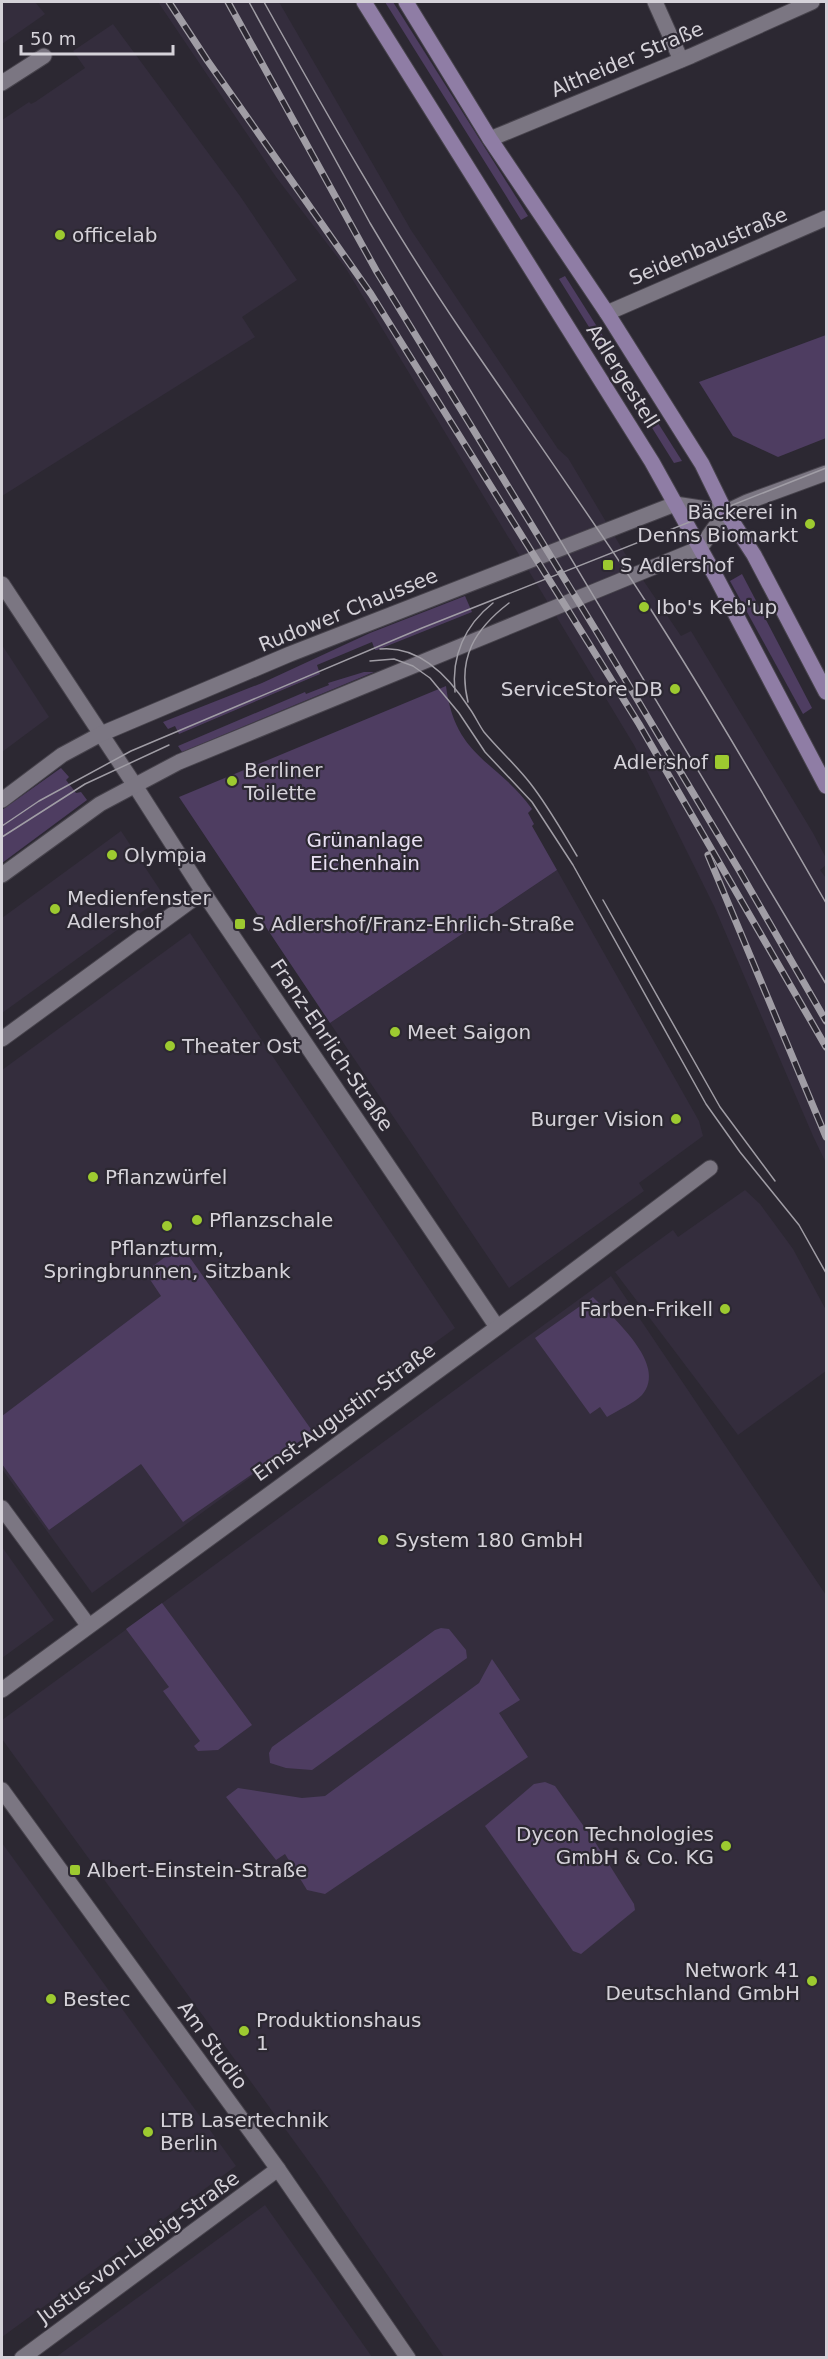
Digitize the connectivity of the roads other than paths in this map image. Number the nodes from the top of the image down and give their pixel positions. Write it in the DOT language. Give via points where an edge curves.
graph roads {
  1 [pos="364,2"];
  2 [pos="406,2"];
  3 [pos="655,2"];
  4 [pos="812,2"];
  5 [pos="44,56"];
  6 [pos="681,60"];
  7 [pos="2,82"];
  8 [pos="490,139"];
  9 [pos="826,218"];
  10 [pos="607,313"];
  11 [pos="826,473"];
  12 [pos="675,504"];
  13 [pos="726,512"];
  14 [pos="700,548"];
  15 [pos="2,584"];
  16 [pos="826,692"];
  17 [pos="101,734"];
  18 [pos="134,784"];
  19 [pos="826,786"];
  20 [pos="2,800"];
  21 [pos="2,875"];
  22 [pos="203,892"];
  23 [pos="2,1039"];
  24 [pos="710,1168"];
  25 [pos="497,1327"];
  26 [pos="2,1508"];
  27 [pos="88,1625"];
  28 [pos="2,1690"];
  29 [pos="2,1790"];
  30 [pos="278,2169"];
  31 [pos="22,2358"];
  32 [pos="408,2358"];
  1 -- 12 [label="main road, Adlergestell"];
  2 -- 8 [label="main road, Adlergestell"];
  3 -- 6 [label="street"];
  4 -- 6 [label="street, Altheider Straße"];
  5 -- 7 [label="street"];
  6 -- 8 [label="street, Altheider Straße"];
  8 -- 10 [label="main road, Adlergestell"];
  9 -- 10 [label="street, Seidenbaustraße"];
  10 -- 13 [label="main road, Adlergestell" via="702,464"];
  11 -- 13 [label="street"];
  12 -- 13 [label="street"];
  12 -- 14 [label="main road, Adlergestell"];
  12 -- 17 [label="street, Rudower Chaussee" via="290,654"];
  13 -- 14 [label="street"];
  13 -- 16 [label="main road, Adlergestell" via="754,555"];
  14 -- 18 [label="street"];
  14 -- 19 [label="main road, Adlergestell"];
  15 -- 17 [label="street, Franz-Ehrlich-Straße"];
  17 -- 18 [label="street, Franz-Ehrlich-Straße"];
  17 -- 20 [label="street, Rudower Chaussee" via="62,755"];
  18 -- 21 [label="street" via="88,812"];
  18 -- 22 [label="street, Franz-Ehrlich-Straße"];
  22 -- 23 [label="street"];
  22 -- 25 [label="street, Franz-Ehrlich-Straße"];
  24 -- 25 [label="street, Ernst-Augustin-Straße"];
  25 -- 27 [label="street, Ernst-Augustin-Straße"];
  26 -- 27 [label="street"];
  27 -- 28 [label="street, Ernst-Augustin-Straße"];
  29 -- 30 [label="street, Am Studio"];
  30 -- 31 [label="street, Justus-von-Liebig-Straße"];
  30 -- 32 [label="street, Am Studio"];
}
